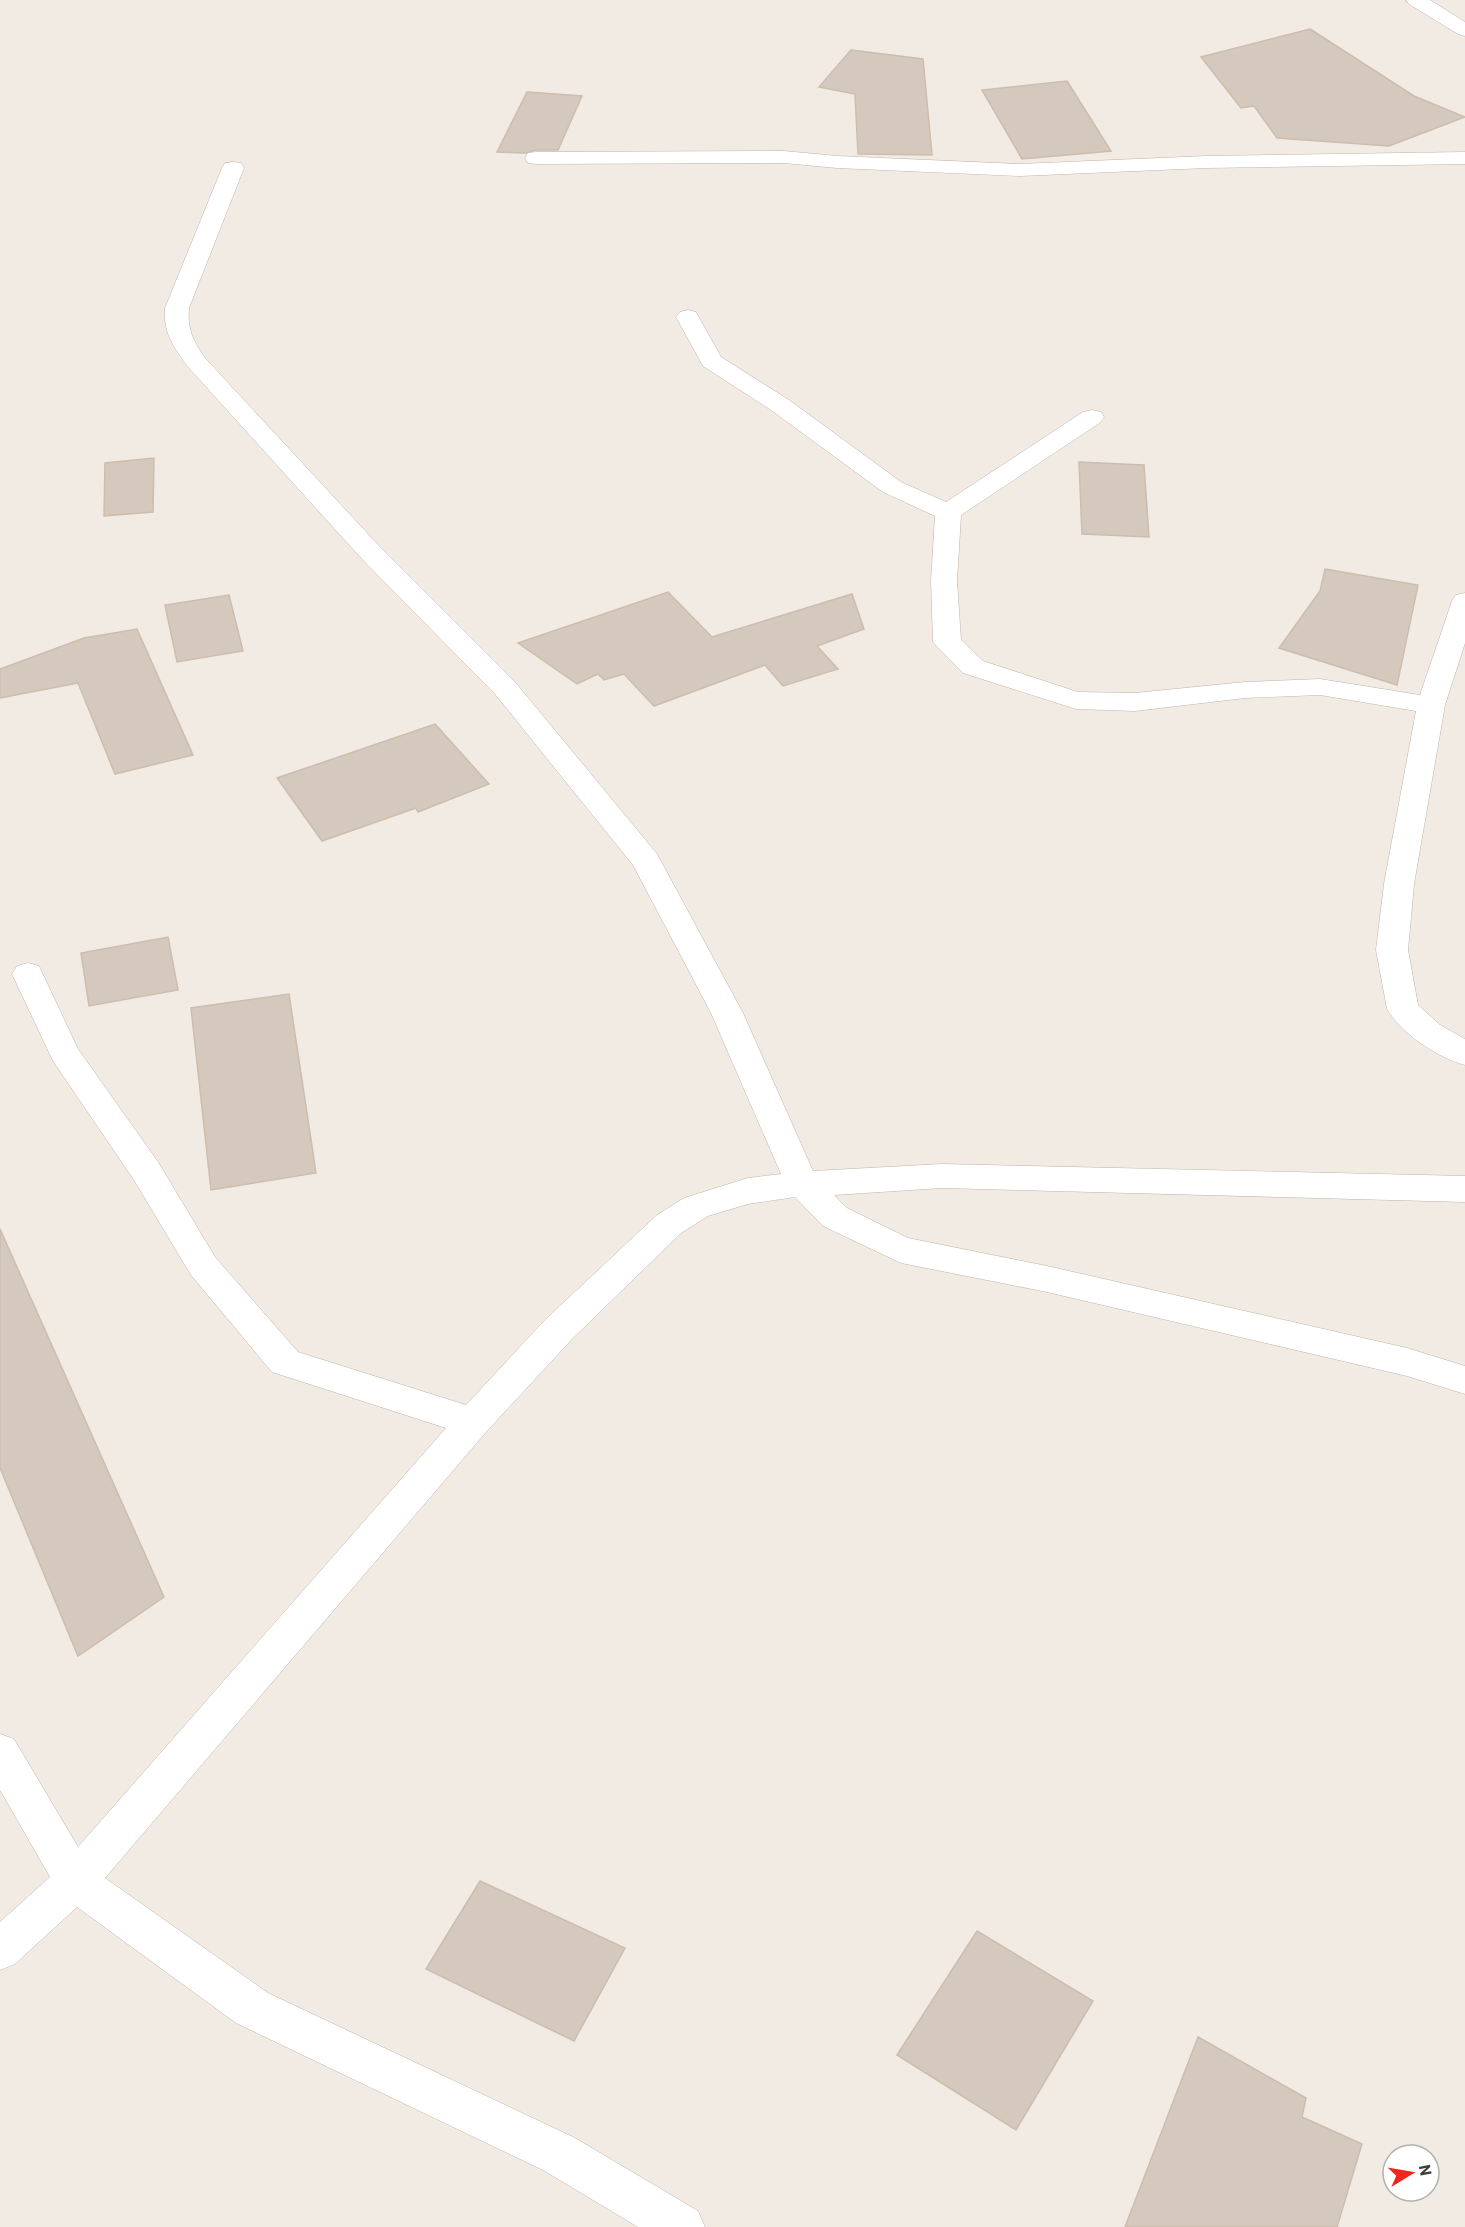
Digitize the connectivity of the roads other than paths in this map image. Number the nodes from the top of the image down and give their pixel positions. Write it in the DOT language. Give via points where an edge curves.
graph roads {
  1 [pos="1416,0"];
  2 [pos="1465,30"];
  3 [pos="536,158"];
  4 [pos="1465,158"];
  5 [pos="233,168"];
  6 [pos="688,317"];
  7 [pos="1092,417"];
  8 [pos="948,512"];
  9 [pos="1465,601"];
  10 [pos="1431,705"];
  11 [pos="28,974"];
  12 [pos="1465,1054"];
  13 [pos="802,1184"];
  14 [pos="1465,1189"];
  15 [pos="1465,1380"];
  16 [pos="473,1422"];
  17 [pos="0,1752"];
  18 [pos="75,1881"];
  19 [pos="0,1950"];
  20 [pos="682,2227"];
  1 -- 2 [label="street"];
  3 -- 4 [label="street" via="784,158 1020,170"];
  5 -- 13 [label="street" via="177,308 178,337 197,363 371,553 505,688 646,861 727,1012"];
  6 -- 8 [label="street" via="711,361 780,405 892,487"];
  7 -- 8 [label="street"];
  8 -- 10 [label="street" via="944,581 947,642 973,667 1076,700 1136,702 1245,690 1320,687"];
  9 -- 10 [label="street"];
  10 -- 12 [label="street" via="1399,884 1392,950 1403,1009 1429,1033"];
  11 -- 16 [label="street" via="64,1053 146,1171 202,1266 285,1362"];
  13 -- 14 [label="street" via="942,1176"];
  13 -- 15 [label="street" via="835,1217 901,1250 1047,1279 1407,1362"];
  13 -- 16 [label="street" via="748,1191 696,1207 669,1224 559,1329"];
  16 -- 18 [label="street"];
  17 -- 18 [label="street"];
  18 -- 19 [label="street"];
  18 -- 20 [label="street" via="252,2007 559,2154"];
}
